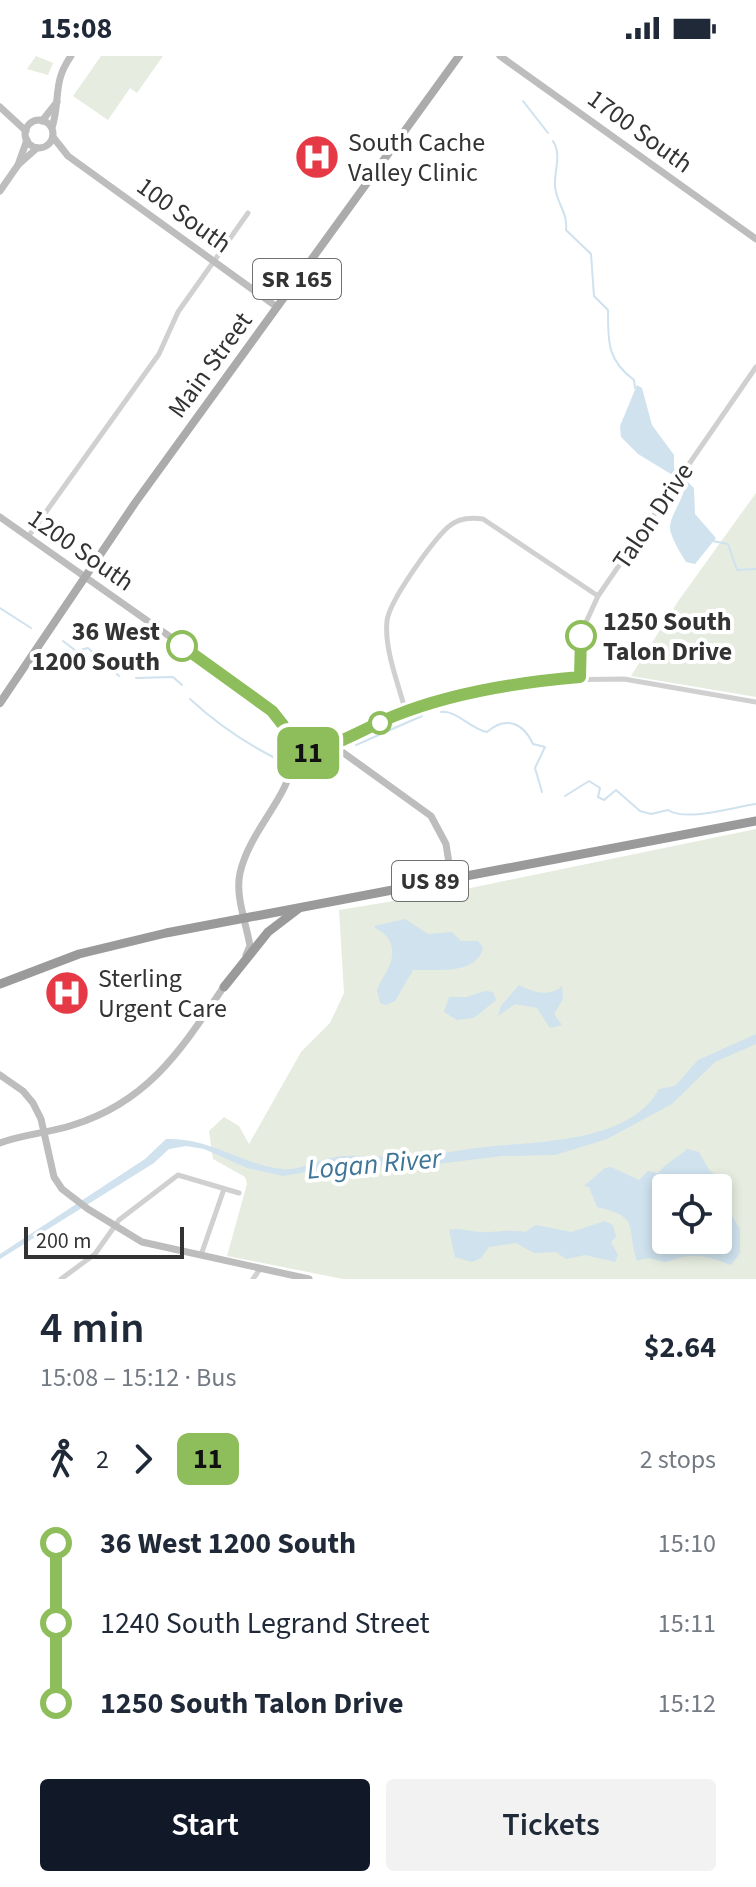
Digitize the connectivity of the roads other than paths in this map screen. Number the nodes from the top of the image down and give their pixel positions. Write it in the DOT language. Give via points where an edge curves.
graph roads {
  1 [pos="71,56"];
  2 [pos="459,56"];
  3 [pos="500,56"];
  4 [pos="58,100"];
  5 [pos="0,107"];
  6 [pos="9,113"];
  7 [pos="42,121"];
  8 [pos="32,122"];
  9 [pos="52,128"];
  10 [pos="26,136"];
  11 [pos="53,137"];
  12 [pos="42,147"];
  13 [pos="68,156"];
  14 [pos="18,165"];
  15 [pos="0,191"];
  16 [pos="248,213"];
  17 [pos="756,239"];
  18 [pos="214,261"];
  19 [pos="277,307"];
  20 [pos="756,367"];
  21 [pos="0,517"];
  22 [pos="28,537"];
  23 [pos="84,577"];
  24 [pos="598,596"];
  25 [pos="580,677"];
  26 [pos="756,702"];
  27 [pos="0,703"];
  28 [pos="406,713"];
  29 [pos="334,746"];
  30 [pos="291,754"];
  31 [pos="756,821"];
  32 [pos="451,876"];
  33 [pos="302,906"];
  34 [pos="244,918"];
  35 [pos="0,984"];
  36 [pos="224,987"];
  37 [pos="0,1075"];
  38 [pos="44,1132"];
  39 [pos="0,1143"];
  40 [pos="225,1189"];
  41 [pos="239,1193"];
  42 [pos="114,1226"];
  43 [pos="201,1256"];
  44 [pos="260,1269"];
  45 [pos="61,1279"];
  46 [pos="253,1279"];
  47 [pos="309,1279"];
  1 -- 4 [label="street" via="56,82"];
  2 -- 19 [label="main road, Main Street / SR 165"];
  3 -- 17 [label="street, 1700 South"];
  4 -- 7 [label="street"];
  4 -- 9 [label="street"];
  5 -- 6 [label="street"];
  6 -- 8 [label="street"];
  6 -- 10 [label="street"];
  7 -- 8 [label="street"];
  7 -- 9 [label="street"];
  8 -- 10 [label="street"];
  9 -- 11 [label="street"];
  10 -- 12 [label="street"];
  10 -- 14 [label="street"];
  11 -- 12 [label="street"];
  11 -- 13 [label="street, 100 South"];
  12 -- 13 [label="street, 100 South"];
  12 -- 14 [label="street"];
  13 -- 18 [label="street, 100 South"];
  14 -- 15 [label="street"];
  16 -- 18 [label="street"];
  18 -- 19 [label="street, 100 South"];
  18 -- 22 [label="street" via="172,322 159,354"];
  19 -- 23 [label="main road, Main Street / SR 165"];
  20 -- 24 [label="street, Talon Drive"];
  21 -- 22 [label="street, 1200 South"];
  22 -- 23 [label="street, 1200 South"];
  23 -- 27 [label="main road, Main Street / SR 165"];
  23 -- 30 [label="street, 1200 South" via="257,698 283,725"];
  24 -- 25 [label="street, Talon Drive" via="582,631"];
  24 -- 28 [label="street" via="483,519 471,517 449,526 387,617"];
  25 -- 26 [label="street" via="624,679"];
  25 -- 28 [label="street" via="506,688"];
  28 -- 29 [label="street"];
  29 -- 30 [label="street"];
  29 -- 32 [label="street" via="431,816 446,844"];
  30 -- 34 [label="street" via="286,788 241,871"];
  31 -- 32 [label="highway, US 89"];
  32 -- 33 [label="highway, US 89"];
  33 -- 34 [label="highway, US 89"];
  33 -- 36 [label="highway" via="268,932"];
  34 -- 35 [label="highway, US 89" via="124,942"];
  34 -- 36 [label="street" via="250,946"];
  36 -- 38 [label="street" via="151,1084 92,1118"];
  37 -- 38 [label="street" via="33,1103"];
  38 -- 39 [label="street"];
  38 -- 42 [label="street" via="54,1177 74,1200"];
  40 -- 41 [label="street"];
  40 -- 42 [label="street" via="178,1175"];
  40 -- 43 [label="street"];
  42 -- 43 [label="street" via="142,1242"];
  42 -- 45 [label="street" via="89,1261"];
  43 -- 44 [label="street"];
  44 -- 46 [label="street"];
  44 -- 47 [label="street"];
}
